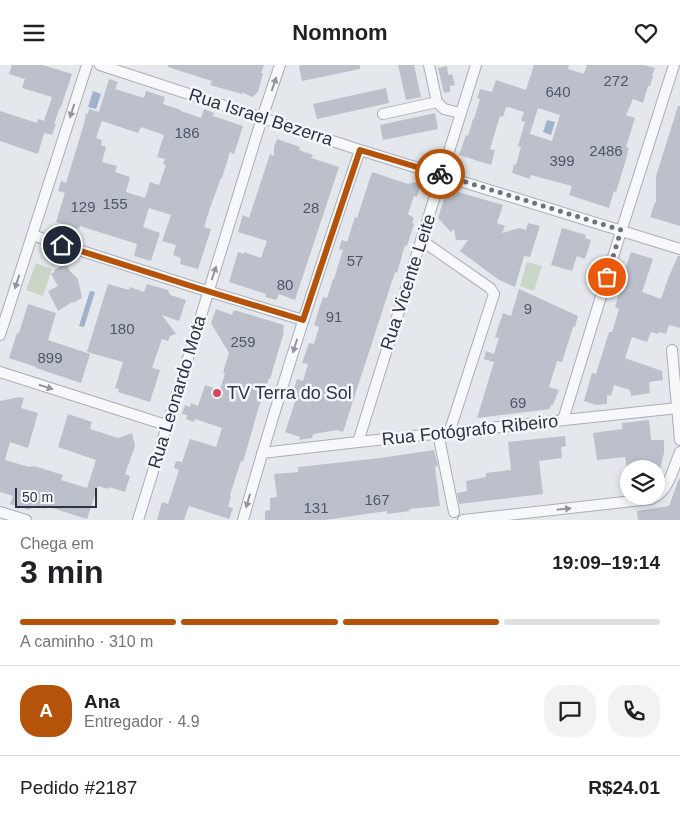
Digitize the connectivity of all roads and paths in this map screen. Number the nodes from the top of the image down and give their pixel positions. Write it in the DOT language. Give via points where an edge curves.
graph roads {
  1 [pos="87,65"];
  2 [pos="100,65"];
  3 [pos="280,65"];
  4 [pos="429,65"];
  5 [pos="476,65"];
  6 [pos="674,65"];
  7 [pos="437,102"];
  8 [pos="460,113"];
  9 [pos="383,114"];
  10 [pos="262,118"];
  11 [pos="360,150"];
  12 [pos="442,175"];
  13 [pos="621,230"];
  14 [pos="32,235"];
  15 [pos="421,239"];
  16 [pos="680,249"];
  17 [pos="208,291"];
  18 [pos="303,320"];
  19 [pos="0,335"];
  20 [pos="672,350"];
  21 [pos="0,372"];
  22 [pos="678,408"];
  23 [pos="563,420"];
  24 [pos="166,425"];
  25 [pos="449,433"];
  26 [pos="680,440"];
  27 [pos="358,442"];
  28 [pos="440,443"];
  29 [pos="680,452"];
  30 [pos="262,453"];
  31 [pos="665,486"];
  32 [pos="620,502"];
  33 [pos="0,512"];
  34 [pos="454,512"];
  35 [pos="26,520"];
  36 [pos="138,520"];
  37 [pos="243,520"];
  38 [pos="463,520"];
  1 -- 14 [label="street, one-way"];
  2 -- 10 [label="street, Rua Israel Bezerra"];
  10 -- 3 [label="street, Rua Leonardo Mota, one-way"];
  4 -- 7 [label="street"];
  5 -- 8 [label="street, Rua Vicente Leite"];
  6 -- 13 [label="street"];
  7 -- 8 [label="street" via="444,109"];
  7 -- 9 [label="street"];
  8 -- 12 [label="street, Rua Vicente Leite"];
  10 -- 11 [label="street, Rua Israel Bezerra"];
  17 -- 10 [label="street, Rua Leonardo Mota, one-way"];
  11 -- 12 [label="street, Rua Israel Bezerra"];
  11 -- 18 [label="street"];
  12 -- 13 [label="street, Rua Israel Bezerra"];
  12 -- 15 [label="street, Rua Vicente Leite"];
  13 -- 16 [label="street, Rua Israel Bezerra"];
  13 -- 23 [label="street"];
  14 -- 17 [label="street"];
  14 -- 19 [label="street, one-way"];
  15 -- 25 [label="street" via="494,294"];
  15 -- 27 [label="street, Rua Vicente Leite"];
  17 -- 18 [label="street"];
  17 -- 24 [label="street, Rua Leonardo Mota"];
  18 -- 30 [label="street, one-way"];
  20 -- 22 [label="street"];
  21 -- 24 [label="street, one-way"];
  22 -- 23 [label="street, Rua Fotógrafo Ribeiro"];
  22 -- 26 [label="street"];
  23 -- 25 [label="street, Rua Fotógrafo Ribeiro"];
  24 -- 36 [label="street, Rua Leonardo Mota"];
  25 -- 27 [label="street, Rua Fotógrafo Ribeiro"];
  27 -- 30 [label="street, Rua Fotógrafo Ribeiro"];
  28 -- 34 [label="street"];
  29 -- 31 [label="street"];
  30 -- 37 [label="street, one-way"];
  38 -- 32 [label="street, one-way"];
  33 -- 35 [label="street"];
}
